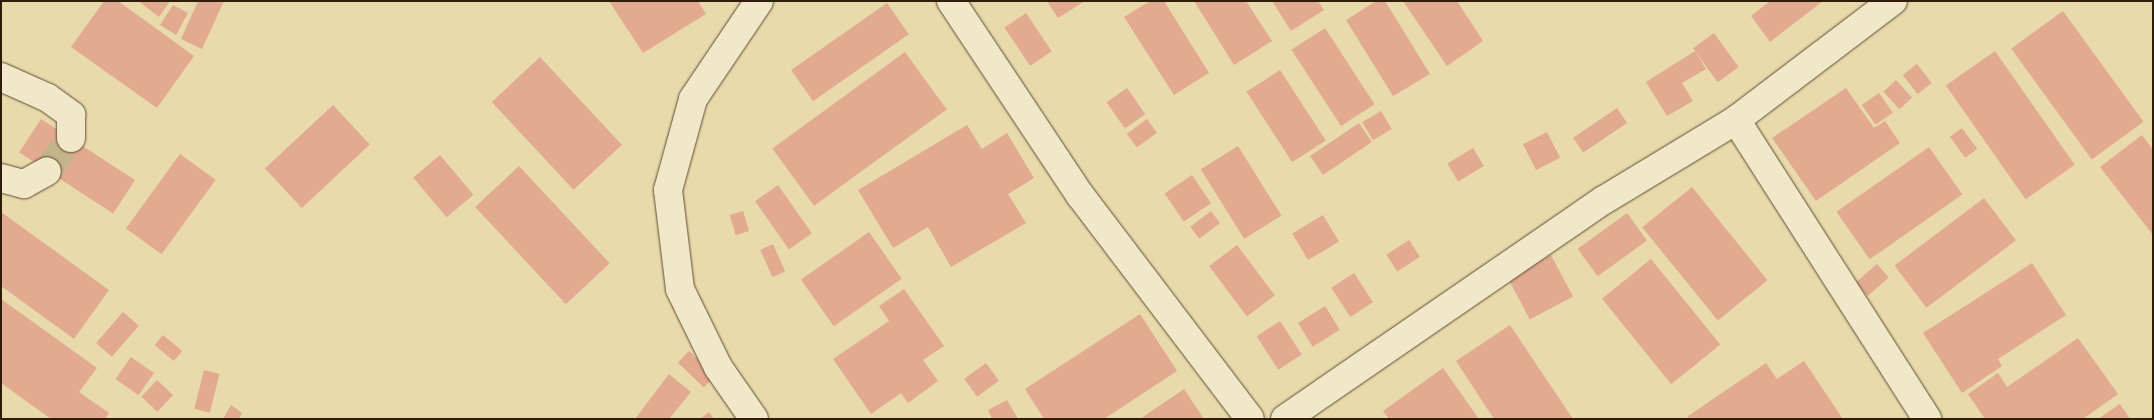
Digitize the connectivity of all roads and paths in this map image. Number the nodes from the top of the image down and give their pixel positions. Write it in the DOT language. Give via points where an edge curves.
graph roads {
  1 [pos="759,1"];
  2 [pos="951,1"];
  3 [pos="1891,2"];
  4 [pos="1,77"];
  5 [pos="1736,120"];
  6 [pos="71,138"];
  7 [pos="47,171"];
  8 [pos="1,178"];
  9 [pos="754,419"];
  10 [pos="1250,419"];
  11 [pos="1285,419"];
  12 [pos="1927,419"];
  1 -- 9 [label="street" via="693,99 668,190 680,289 718,367"];
  2 -- 10 [label="street" via="1080,195"];
  3 -- 5 [label="street"];
  4 -- 6 [label="street" via="48,98 71,115"];
  5 -- 11 [label="street" via="1604,200"];
  5 -- 12 [label="street"];
  7 -- 8 [label="street" via="24,184"];
}
